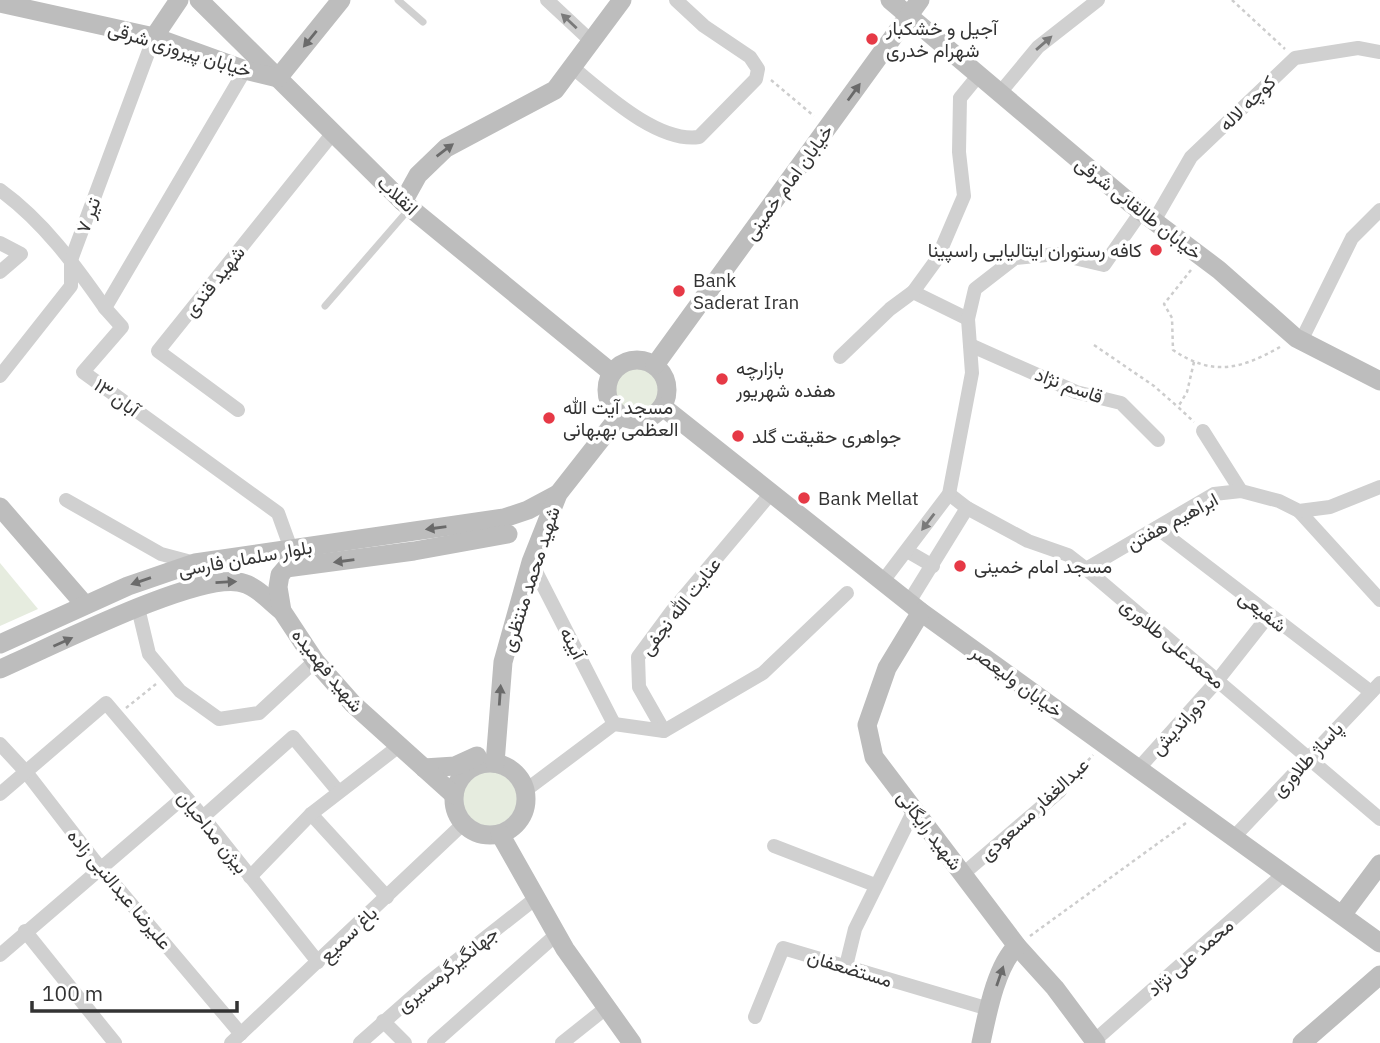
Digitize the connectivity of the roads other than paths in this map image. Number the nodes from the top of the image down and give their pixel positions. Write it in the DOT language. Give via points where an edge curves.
graph roads {
  1 [pos="179,0"];
  2 [pos="199,0"];
  3 [pos="341,0"];
  4 [pos="398,0"];
  5 [pos="547,0"];
  6 [pos="622,0"];
  7 [pos="676,0"];
  8 [pos="890,0"];
  9 [pos="920,0"];
  10 [pos="1098,0"];
  11 [pos="0,3"];
  12 [pos="908,16"];
  13 [pos="423,22"];
  14 [pos="154,37"];
  15 [pos="591,41"];
  16 [pos="1380,52"];
  17 [pos="572,67"];
  18 [pos="245,70"];
  19 [pos="978,76"];
  20 [pos="278,78"];
  21 [pos="999,94"];
  22 [pos="333,133"];
  23 [pos="0,190"];
  24 [pos="407,205"];
  25 [pos="1380,210"];
  26 [pos="1148,217"];
  27 [pos="0,243"];
  28 [pos="71,260"];
  29 [pos="0,272"];
  30 [pos="913,292"];
  31 [pos="325,306"];
  32 [pos="105,308"];
  33 [pos="968,319"];
  34 [pos="1299,340"];
  35 [pos="970,345"];
  36 [pos="840,357"];
  37 [pos="655,365"];
  38 [pos="612,373"];
  39 [pos="0,376"];
  40 [pos="1380,381"];
  41 [pos="663,407"];
  42 [pos="238,410"];
  43 [pos="620,415"];
  44 [pos="1203,431"];
  45 [pos="1158,440"];
  46 [pos="1379,490"];
  47 [pos="1241,491"];
  48 [pos="772,492"];
  49 [pos="558,494"];
  50 [pos="949,494"];
  51 [pos="66,500"];
  52 [pos="0,507"];
  53 [pos="967,508"];
  54 [pos="1299,511"];
  55 [pos="506,526"];
  56 [pos="1157,528"];
  57 [pos="290,549"];
  58 [pos="907,551"];
  59 [pos="531,562"];
  60 [pos="195,563"];
  61 [pos="933,566"];
  62 [pos="1086,569"];
  63 [pos="883,581"];
  64 [pos="847,593"];
  65 [pos="1380,600"];
  66 [pos="85,606"];
  67 [pos="915,607"];
  68 [pos="138,608"];
  69 [pos="282,611"];
  70 [pos="1269,615"];
  71 [pos="0,644"];
  72 [pos="315,661"];
  73 [pos="0,669"];
  74 [pos="1217,681"];
  75 [pos="1376,687"];
  76 [pos="614,724"];
  77 [pos="664,731"];
  78 [pos="497,739"];
  79 [pos="0,744"];
  80 [pos="399,746"];
  81 [pos="1307,757"];
  82 [pos="495,763"];
  83 [pos="424,768"];
  84 [pos="1139,768"];
  85 [pos="26,772"];
  86 [pos="526,790"];
  87 [pos="338,791"];
  88 [pos="1060,791"];
  89 [pos="0,794"];
  90 [pos="454,795"];
  91 [pos="184,796"];
  92 [pos="914,810"];
  93 [pos="311,814"];
  94 [pos="203,817"];
  95 [pos="1380,819"];
  96 [pos="464,823"];
  97 [pos="500,834"];
  98 [pos="1234,837"];
  99 [pos="774,846"];
  100 [pos="1380,864"];
  101 [pos="103,868"];
  102 [pos="1285,873"];
  103 [pos="963,874"];
  104 [pos="250,877"];
  105 [pos="875,885"];
  106 [pos="387,897"];
  107 [pos="536,898"];
  108 [pos="1342,915"];
  109 [pos="25,932"];
  110 [pos="557,934"];
  111 [pos="1380,943"];
  112 [pos="1017,946"];
  113 [pos="0,955"];
  114 [pos="318,962"];
  115 [pos="846,966"];
  116 [pos="1380,975"];
  117 [pos="606,1008"];
  118 [pos="989,1009"];
  119 [pos="755,1017"];
  120 [pos="383,1021"];
  121 [pos="236,1038"];
  122 [pos="1309,1041"];
  123 [pos="1095,1042"];
  124 [pos="115,1043"];
  125 [pos="360,1043"];
  126 [pos="405,1043"];
  127 [pos="433,1043"];
  128 [pos="562,1043"];
  129 [pos="632,1043"];
  130 [pos="981,1043"];
  1 -- 14 [label="main road"];
  2 -- 20 [label="main road, انقلاب"];
  3 -- 20 [label="main road, one-way"];
  4 -- 13 [label="lane"];
  15 -- 5 [label="street, one-way"];
  6 -- 15 [label="main road"];
  7 -- 17 [label="street" via="704,26 750,57 758,69 756,79 699,137 685,139 655,127"];
  8 -- 12 [label="main road, خیابان طالقانی شرقی"];
  9 -- 12 [label="main road, خیابان امام خمینی"];
  21 -- 10 [label="street, one-way" via="1038,47"];
  11 -- 14 [label="main road, خیابان پیروزی شرقی"];
  12 -- 19 [label="main road, خیابان طالقانی شرقی"];
  37 -- 12 [label="main road, خیابان امام خمینی, one-way"];
  14 -- 18 [label="main road, خیابان پیروزی شرقی"];
  14 -- 28 [label="street, ۷ تیر"];
  15 -- 17 [label="main road"];
  16 -- 26 [label="street, کوچه لاله" via="1358,47 1295,58 1191,157"];
  24 -- 17 [label="main road, one-way" via="418,174 446,148 555,90"];
  18 -- 20 [label="main road, خیابان پیروزی شرقی"];
  18 -- 32 [label="street"];
  19 -- 21 [label="main road, خیابان طالقانی شرقی"];
  19 -- 30 [label="street" via="960,98 958,152 964,197 937,259"];
  20 -- 22 [label="main road, انقلاب"];
  21 -- 26 [label="main road, خیابان طالقانی شرقی"];
  22 -- 24 [label="main road, انقلاب"];
  22 -- 42 [label="street, شهید قندی" via="158,351"];
  23 -- 28 [label="street"];
  24 -- 31 [label="lane"];
  24 -- 38 [label="main road, انقلاب"];
  25 -- 34 [label="street" via="1352,238"];
  26 -- 33 [label="street" via="1104,265 1057,254 1015,258 975,289"];
  26 -- 34 [label="main road, خیابان طالقانی شرقی"];
  27 -- 29 [label="street" via="21,254"];
  28 -- 32 [label="street"];
  28 -- 39 [label="street, ۷ تیر" via="71,286"];
  30 -- 33 [label="street"];
  30 -- 36 [label="street"];
  32 -- 57 [label="street, ۱۳ آبان" via="122,327 83,372 278,513"];
  33 -- 35 [label="street"];
  34 -- 40 [label="main road, خیابان طالقانی شرقی"];
  35 -- 45 [label="street, قاسم نژاد" via="1076,392 1121,403"];
  35 -- 50 [label="street" via="972,373"];
  37 -- 38 [label="main road" via="632,360"];
  37 -- 41 [label="main road" via="668,385"];
  38 -- 43 [label="main road" via="607,396"];
  41 -- 43 [label="main road" via="643,420"];
  41 -- 48 [label="main road, خیابان ولیعصر"];
  43 -- 49 [label="main road, شهید محمد منتظری"];
  44 -- 47 [label="street"];
  46 -- 54 [label="street" via="1330,507"];
  47 -- 54 [label="street, ابراهیم هفتن" via="1279,500"];
  47 -- 56 [label="street, ابراهیم هفتن" via="1214,494"];
  48 -- 63 [label="main road, خیابان ولیعصر"];
  48 -- 77 [label="street, عنایت الله نجفی" via="638,657 639,687"];
  49 -- 55 [label="main road"];
  49 -- 59 [label="main road, شهید محمد منتظری"];
  50 -- 53 [label="street, محمدعلی طلاوری"];
  50 -- 58 [label="street, one-way"];
  51 -- 60 [label="street" via="162,554"];
  52 -- 66 [label="main road"];
  53 -- 61 [label="street"];
  53 -- 62 [label="street, محمدعلی طلاوری" via="1028,541 1068,555"];
  54 -- 65 [label="street"];
  55 -- 57 [label="main road, بلوار سلمان فارسی, one-way"];
  55 -- 59 [label="main road"];
  55 -- 69 [label="main road, شهید فهمیده, one-way" via="414,551 286,568 279,575"];
  56 -- 62 [label="street, ابراهیم هفتن"];
  56 -- 70 [label="street, شفیعی"];
  57 -- 60 [label="main road, بلوار سلمان فارسی"];
  58 -- 61 [label="street"];
  58 -- 63 [label="street"];
  59 -- 76 [label="street, آبینه"];
  78 -- 59 [label="main road, شهید محمد منتظری, one-way" via="503,662"];
  60 -- 66 [label="main road, بلوار سلمان فارسی, one-way"];
  61 -- 67 [label="street"];
  62 -- 74 [label="street, محمدعلی طلاوری"];
  63 -- 67 [label="main road, خیابان ولیعصر"];
  64 -- 77 [label="street" via="763,673"];
  66 -- 71 [label="main road, بلوار سلمان فارسی"];
  67 -- 84 [label="main road, خیابان ولیعصر"];
  67 -- 92 [label="main road, شهید رایگانی" via="867,725 874,757"];
  68 -- 69 [label="main road, بلوار سلمان فارسی, one-way" via="222,581 252,587"];
  68 -- 72 [label="street" via="149,654 180,691 219,719 259,713"];
  73 -- 68 [label="main road, بلوار سلمان فارسی, one-way"];
  69 -- 72 [label="main road, شهید فهمیده"];
  70 -- 74 [label="street, دوراندیش"];
  70 -- 75 [label="street, شفیعی"];
  72 -- 80 [label="main road, شهید فهمیده" via="353,705"];
  74 -- 81 [label="street, محمدعلی طلاوری"];
  74 -- 84 [label="street, دوراندیش"];
  75 -- 81 [label="street, پاساژ طلاوری"];
  76 -- 77 [label="street"];
  76 -- 86 [label="street"];
  78 -- 82 [label="main road, شهید محمد منتظری"];
  78 -- 83 [label="main road" via="466,762"];
  79 -- 85 [label="street, علیرضا عبدالنبی زاده"];
  80 -- 83 [label="main road, شهید فهمیده"];
  80 -- 87 [label="street"];
  81 -- 95 [label="street, محمدعلی طلاوری"];
  81 -- 98 [label="street, پاساژ طلاوری"];
  82 -- 86 [label="main road" via="509,768"];
  82 -- 90 [label="main road" via="468,771"];
  83 -- 90 [label="main road, شهید فهمیده"];
  84 -- 98 [label="main road, خیابان ولیعصر"];
  85 -- 89 [label="street"];
  85 -- 91 [label="street, بیژن مداحیان" via="106,703"];
  85 -- 101 [label="street, علیرضا عبدالنبی زاده"];
  86 -- 97 [label="main road" via="522,817"];
  87 -- 93 [label="street"];
  87 -- 94 [label="street" via="293,737"];
  88 -- 103 [label="street, عبدالغفار مسعودی"];
  90 -- 96 [label="main road, شهید فهمیده" via="455,809"];
  91 -- 94 [label="street, بیژن مداحیان"];
  91 -- 101 [label="street"];
  92 -- 103 [label="main road, شهید رایگانی"];
  92 -- 105 [label="street"];
  93 -- 104 [label="street"];
  93 -- 106 [label="street"];
  94 -- 104 [label="street, بیژن مداحیان"];
  96 -- 97 [label="main road" via="472,831"];
  96 -- 106 [label="street, باغ سمیع"];
  97 -- 107 [label="main road"];
  98 -- 102 [label="main road, خیابان ولیعصر"];
  99 -- 105 [label="street"];
  100 -- 108 [label="main road"];
  101 -- 109 [label="street"];
  101 -- 121 [label="street, علیرضا عبدالنبی زاده"];
  102 -- 108 [label="main road, خیابان ولیعصر"];
  102 -- 123 [label="street, محمد علی نژاد"];
  103 -- 112 [label="main road, شهید رایگانی"];
  104 -- 114 [label="street, بیژن مداحیان"];
  105 -- 115 [label="street" via="855,929"];
  106 -- 114 [label="street, باغ سمیع"];
  107 -- 110 [label="main road"];
  107 -- 120 [label="street, جهانگیرگرمسیری"];
  108 -- 111 [label="main road, خیابان ولیعصر"];
  109 -- 113 [label="street"];
  109 -- 124 [label="street"];
  110 -- 117 [label="main road"];
  110 -- 127 [label="street"];
  118 -- 112 [label="main road, one-way" via="1008,954"];
  112 -- 123 [label="main road, شهید رایگانی"];
  114 -- 121 [label="street, باغ سمیع"];
  115 -- 118 [label="street, مستضعفان"];
  115 -- 119 [label="street, مستضعفان" via="783,947"];
  116 -- 122 [label="main road"];
  117 -- 128 [label="street"];
  117 -- 129 [label="main road"];
  118 -- 130 [label="main road"];
  120 -- 125 [label="street, جهانگیرگرمسیری"];
  120 -- 126 [label="street"];
}
